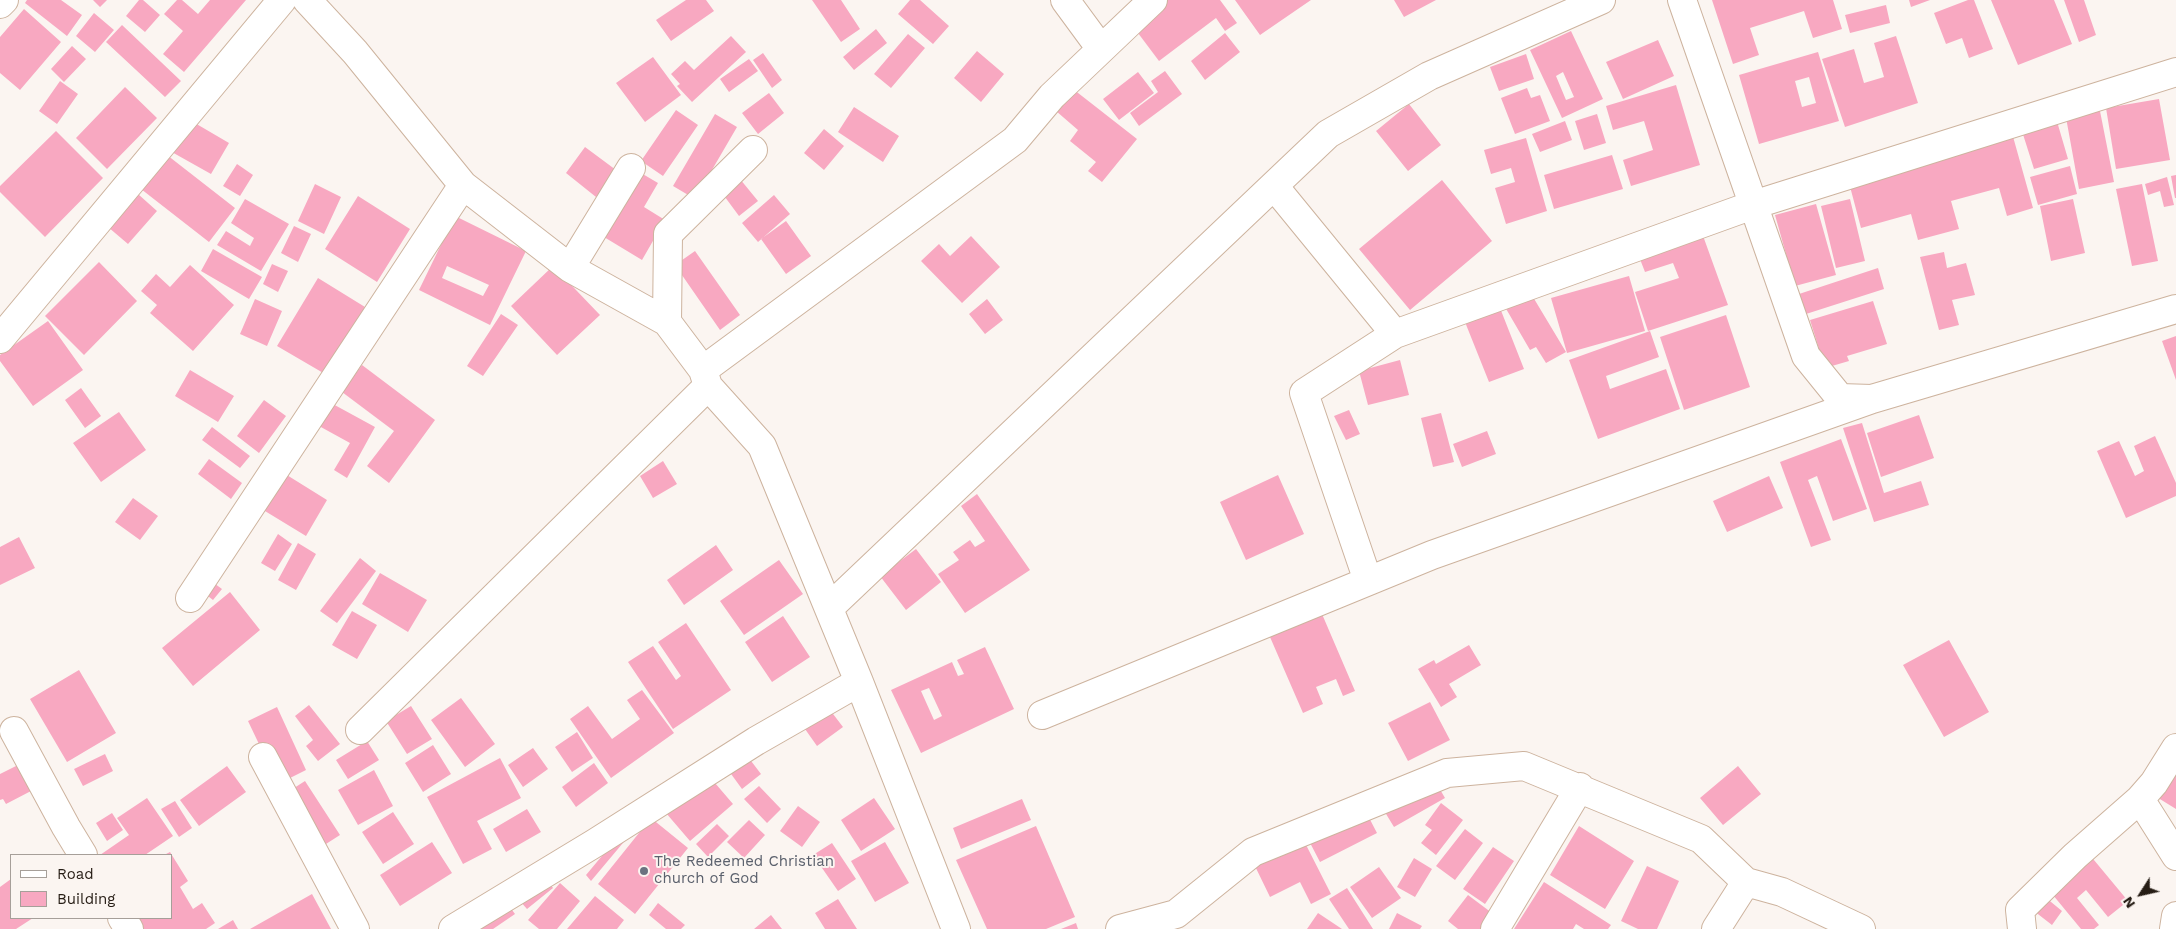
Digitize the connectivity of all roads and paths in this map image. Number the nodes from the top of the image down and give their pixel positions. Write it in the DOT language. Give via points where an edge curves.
graph roads {
  1 [pos="4,0"];
  2 [pos="282,0"];
  3 [pos="307,0"];
  4 [pos="1065,0"];
  5 [pos="1152,0"];
  6 [pos="1601,0"];
  7 [pos="1682,0"];
  8 [pos="0,4"];
  9 [pos="1100,50"];
  10 [pos="2176,72"];
  11 [pos="754,150"];
  12 [pos="631,168"];
  13 [pos="463,185"];
  14 [pos="1274,186"];
  15 [pos="1753,205"];
  16 [pos="570,268"];
  17 [pos="2176,309"];
  18 [pos="667,322"];
  19 [pos="1395,334"];
  20 [pos="0,339"];
  21 [pos="705,378"];
  22 [pos="1872,399"];
  23 [pos="1368,581"];
  24 [pos="190,598"];
  25 [pos="829,608"];
  26 [pos="859,682"];
  27 [pos="1042,715"];
  28 [pos="360,730"];
  29 [pos="14,731"];
  30 [pos="2176,748"];
  31 [pos="262,757"];
  32 [pos="1580,788"];
  33 [pos="2140,799"];
  34 [pos="82,854"];
  35 [pos="2176,856"];
  36 [pos="1746,882"];
  37 [pos="2176,916"];
  38 [pos="355,929"];
  39 [pos="453,929"];
  40 [pos="956,929"];
  41 [pos="1120,929"];
  42 [pos="1495,929"];
  43 [pos="1716,929"];
  44 [pos="1861,929"];
  45 [pos="2022,929"];
  46 [pos="2174,929"];
  1 -- 8 [label="street"];
  2 -- 20 [label="street"];
  3 -- 13 [label="street" via="355,52"];
  4 -- 9 [label="street"];
  5 -- 9 [label="street"];
  6 -- 14 [label="street" via="1429,76 1328,134"];
  7 -- 15 [label="street"];
  9 -- 21 [label="street" via="1052,96 1015,140"];
  10 -- 15 [label="street"];
  11 -- 18 [label="street" via="668,234"];
  12 -- 16 [label="street"];
  13 -- 16 [label="street"];
  13 -- 24 [label="street"];
  14 -- 19 [label="street"];
  14 -- 25 [label="street"];
  15 -- 19 [label="street"];
  15 -- 22 [label="street" via="1806,356 1840,398"];
  16 -- 18 [label="street"];
  17 -- 22 [label="street"];
  18 -- 21 [label="street"];
  19 -- 23 [label="street" via="1304,393"];
  21 -- 25 [label="street" via="762,446"];
  21 -- 28 [label="street"];
  22 -- 23 [label="street" via="1432,555"];
  23 -- 27 [label="street"];
  25 -- 26 [label="street"];
  26 -- 39 [label="street" via="756,741"];
  26 -- 40 [label="street"];
  29 -- 34 [label="street"];
  30 -- 33 [label="street"];
  31 -- 38 [label="street"];
  32 -- 36 [label="street" via="1701,839"];
  32 -- 41 [label="street" via="1524,766 1447,772 1253,852 1176,914"];
  32 -- 42 [label="street"];
  33 -- 35 [label="street"];
  33 -- 45 [label="street" via="2020,910"];
  36 -- 43 [label="street"];
  36 -- 44 [label="street" via="1782,892"];
  37 -- 46 [label="street"];
}
